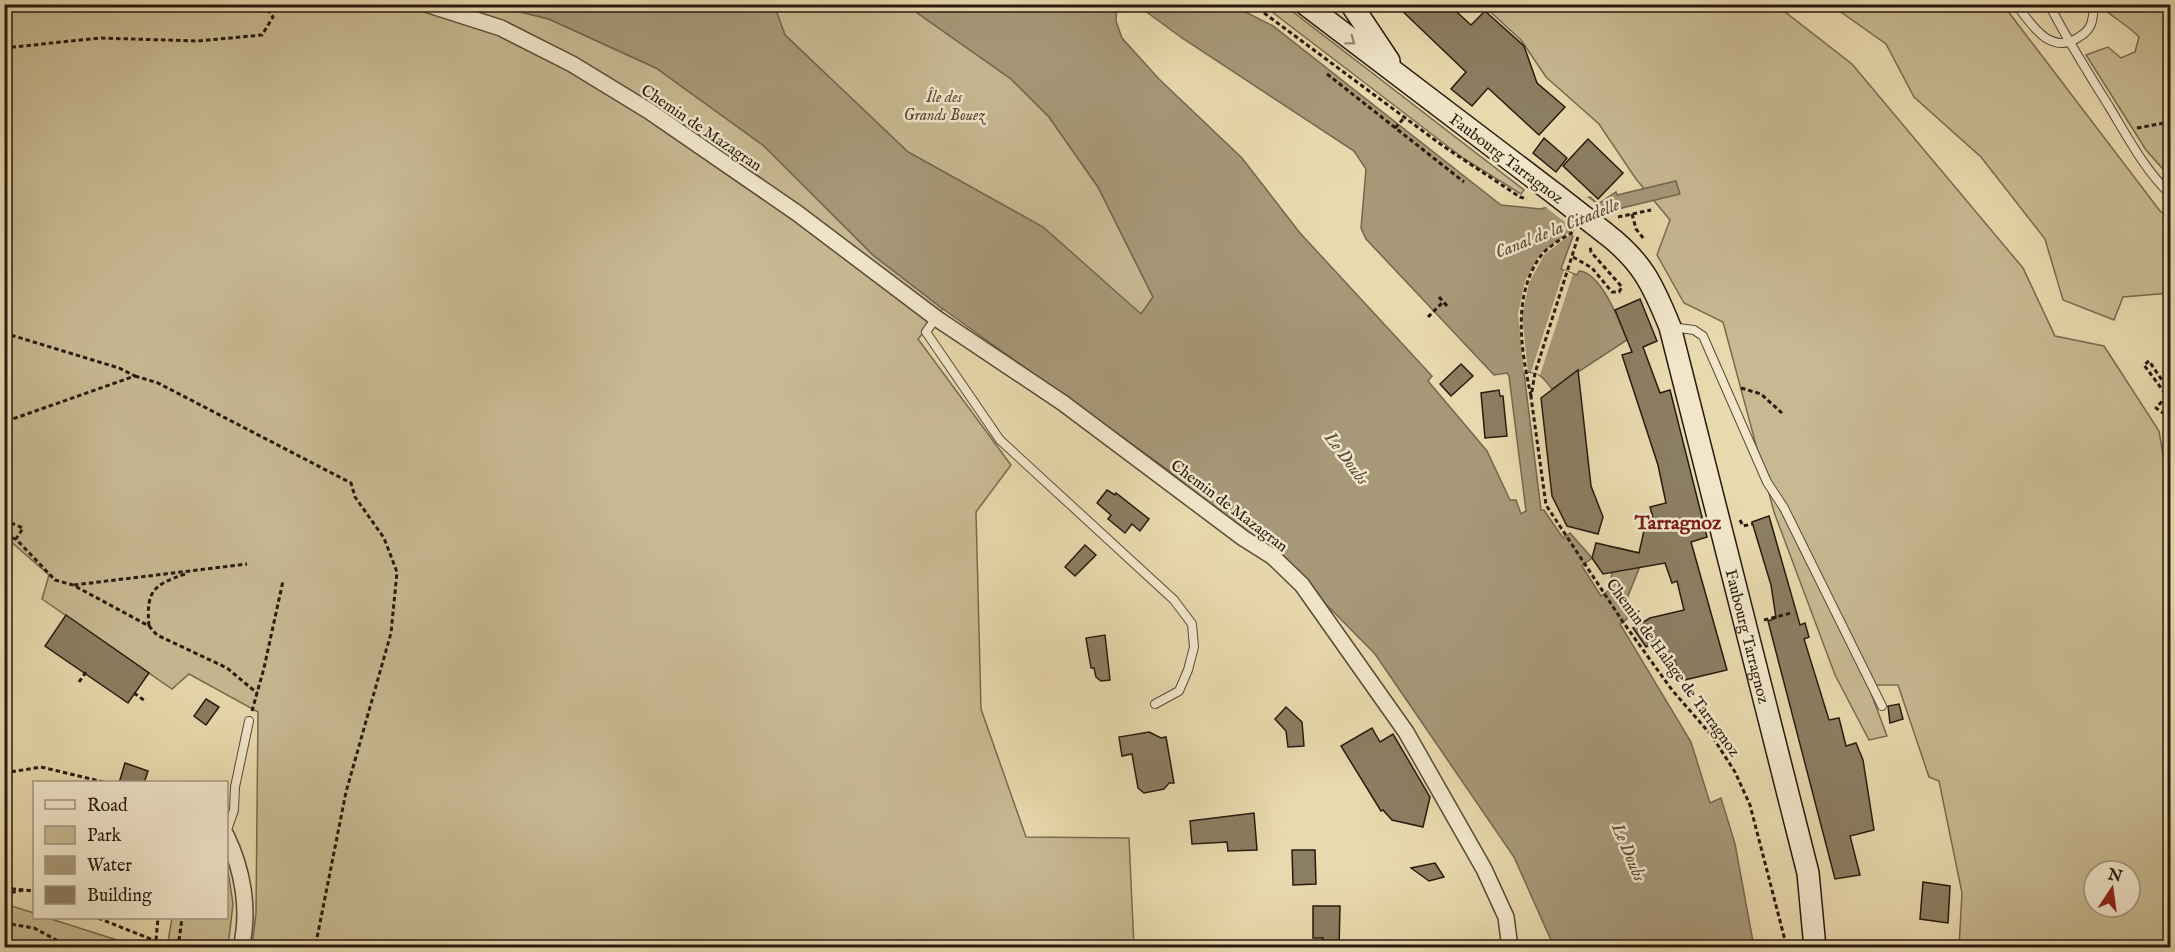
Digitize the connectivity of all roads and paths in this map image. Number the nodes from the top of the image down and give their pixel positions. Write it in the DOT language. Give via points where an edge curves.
graph roads {
  1 [pos="263,4"];
  2 [pos="426,4"];
  3 [pos="1252,4"];
  4 [pos="1305,4"];
  5 [pos="1351,4"];
  6 [pos="2016,4"];
  7 [pos="2049,4"];
  8 [pos="2094,4"];
  9 [pos="2070,43"];
  10 [pos="4,48"];
  11 [pos="1327,74"];
  12 [pos="1401,79"];
  13 [pos="1404,118"];
  14 [pos="2170,122"];
  15 [pos="1395,128"];
  16 [pos="2124,130"];
  17 [pos="1464,182"];
  18 [pos="2170,194"];
  19 [pos="1528,199"];
  20 [pos="1632,214"];
  21 [pos="1636,229"];
  22 [pos="1570,234"];
  23 [pos="1598,236"];
  24 [pos="1439,297"];
  25 [pos="1443,302"];
  26 [pos="1448,308"];
  27 [pos="1428,317"];
  28 [pos="936,318"];
  29 [pos="1671,327"];
  30 [pos="4,333"];
  31 [pos="135,376"];
  32 [pos="1727,388"];
  33 [pos="2170,392"];
  34 [pos="1531,397"];
  35 [pos="1782,413"];
  36 [pos="2170,418"];
  37 [pos="4,422"];
  38 [pos="4,520"];
  39 [pos="1752,524"];
  40 [pos="1743,526"];
  41 [pos="4,536"];
  42 [pos="16,540"];
  43 [pos="247,564"];
  44 [pos="191,571"];
  45 [pos="283,581"];
  46 [pos="73,585"];
  47 [pos="1791,613"];
  48 [pos="1767,620"];
  49 [pos="148,626"];
  50 [pos="86,672"];
  51 [pos="79,682"];
  52 [pos="134,693"];
  53 [pos="257,693"];
  54 [pos="145,701"];
  55 [pos="1155,704"];
  56 [pos="1882,706"];
  57 [pos="249,721"];
  58 [pos="4,773"];
  59 [pos="96,781"];
  60 [pos="231,787"];
  61 [pos="228,828"];
  62 [pos="228,838"];
  63 [pos="4,888"];
  64 [pos="29,889"];
  65 [pos="33,891"];
  66 [pos="4,894"];
  67 [pos="101,919"];
  68 [pos="158,919"];
  69 [pos="182,919"];
  70 [pos="4,923"];
  71 [pos="156,940"];
  72 [pos="71,948"];
  73 [pos="173,948"];
  74 [pos="178,948"];
  75 [pos="241,948"];
  76 [pos="315,948"];
  77 [pos="1510,948"];
  78 [pos="1787,948"];
  79 [pos="1815,948"];
  1 -- 10 [label="path" via="273,17 262,35 198,41 100,38"];
  2 -- 28 [label="street, Chemin de Mazagran" via="501,28 572,64 649,111 797,213"];
  3 -- 13 [label="path"];
  4 -- 12 [label="main road, Faubourg Tarragnoz, one-way"];
  5 -- 12 [label="main road, Faubourg Tarragnoz"];
  6 -- 9 [label="lane" via="2037,30 2056,44"];
  7 -- 9 [label="lane"];
  8 -- 9 [label="lane" via="2093,22 2086,33"];
  9 -- 16 [label="lane"];
  11 -- 15 [label="path"];
  12 -- 23 [label="main road, Faubourg Tarragnoz, bridge" via="1556,194"];
  13 -- 15 [label="path"];
  13 -- 19 [label="path"];
  14 -- 16 [label="path"];
  15 -- 17 [label="path"];
  16 -- 18 [label="lane"];
  20 -- 21 [label="path"];
  22 -- 34 [label="path" via="1541,255 1527,281 1521,314"];
  23 -- 29 [label="main road, Faubourg Tarragnoz" via="1639,262"];
  23 -- 34 [label="path, Chemin de Halage de Tarragnoz" via="1591,252 1622,287 1619,292 1612,292 1592,268 1573,257 1535,373"];
  24 -- 25 [label="path"];
  25 -- 26 [label="path"];
  25 -- 27 [label="path"];
  28 -- 55 [label="lane" via="926,332 1000,440 1174,600 1192,624 1194,647 1179,691"];
  28 -- 77 [label="street, Chemin de Mazagran" via="1132,454 1273,557 1302,585 1406,732 1484,869 1506,917"];
  29 -- 32 [label="lane" via="1694,330 1703,336"];
  29 -- 79 [label="main road, Faubourg Tarragnoz" via="1808,873"];
  30 -- 31 [label="path"];
  31 -- 37 [label="path"];
  31 -- 76 [label="path" via="158,383 351,483 355,497 384,538 397,572 391,633 346,792"];
  32 -- 35 [label="path" via="1761,394"];
  32 -- 56 [label="lane" via="1767,482 1784,508"];
  33 -- 36 [label="path" via="2149,361 2144,365 2167,396 2156,408"];
  34 -- 78 [label="path, Chemin de Halage de Tarragnoz" via="1546,505 1623,622 1672,690 1712,736 1735,772 1750,805"];
  38 -- 42 [label="path" via="23,528"];
  39 -- 40 [label="path"];
  41 -- 42 [label="path"];
  42 -- 46 [label="path" via="55,580"];
  43 -- 44 [label="path"];
  44 -- 46 [label="path"];
  44 -- 49 [label="path" via="156,585 147,610"];
  45 -- 53 [label="path"];
  46 -- 49 [label="path"];
  47 -- 48 [label="path"];
  49 -- 53 [label="path" via="157,635 227,668"];
  50 -- 51 [label="path"];
  52 -- 54 [label="path"];
  53 -- 57 [label="path"];
  57 -- 60 [label="lane"];
  58 -- 59 [label="path" via="41,767"];
  60 -- 61 [label="lane" via="234,810"];
  62 -- 75 [label="street" via="245,896"];
  63 -- 64 [label="path"];
  64 -- 65 [label="path"];
  64 -- 66 [label="path"];
  67 -- 71 [label="path"];
  68 -- 71 [label="path"];
  69 -- 74 [label="path"];
  70 -- 72 [label="path" via="34,928"];
  71 -- 73 [label="path"];
}
